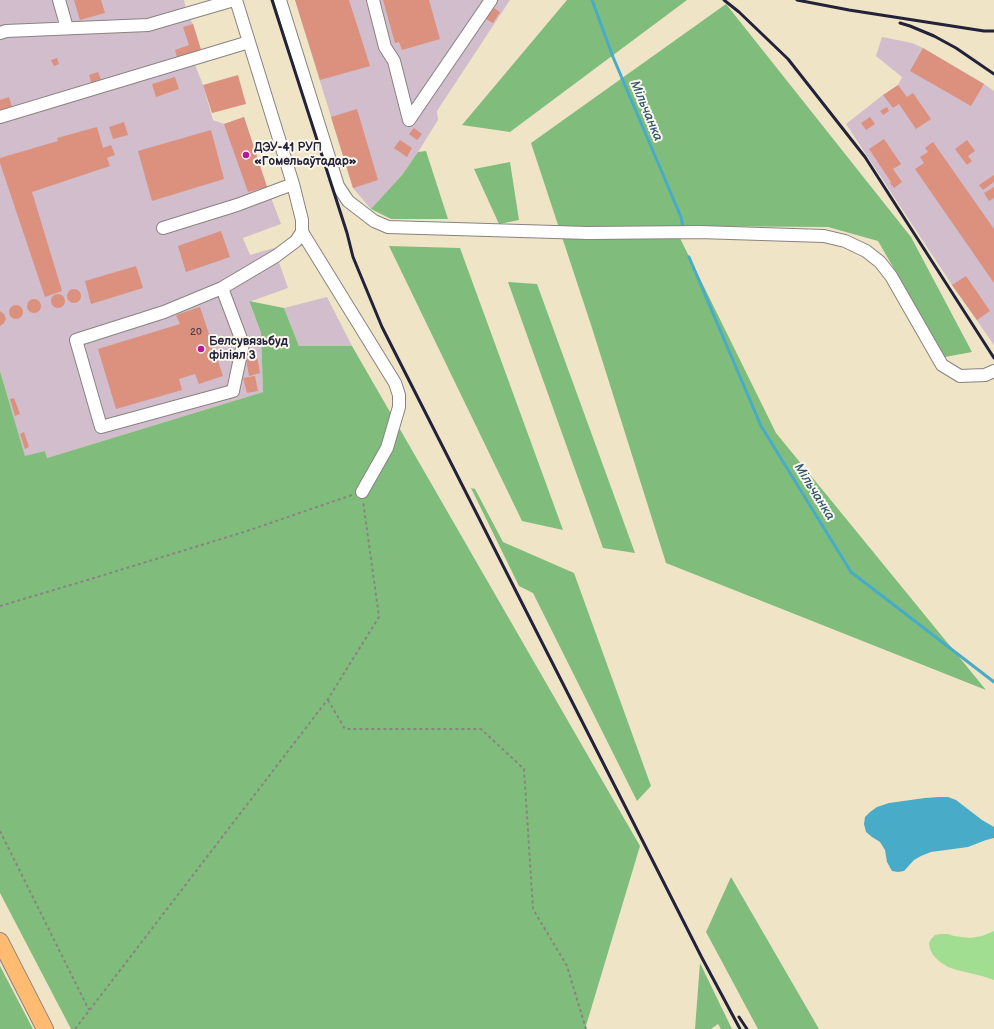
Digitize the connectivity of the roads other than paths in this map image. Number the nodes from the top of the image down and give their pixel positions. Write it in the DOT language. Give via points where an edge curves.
graph roads {
  1 [pos="59,0"];
  2 [pos="235,0"];
  3 [pos="280,0"];
  4 [pos="373,0"];
  5 [pos="491,0"];
  6 [pos="67,28"];
  7 [pos="0,33"];
  8 [pos="249,42"];
  9 [pos="0,117"];
  10 [pos="293,184"];
  11 [pos="163,228"];
  12 [pos="302,232"];
  13 [pos="222,288"];
  14 [pos="994,372"];
  15 [pos="362,492"];
  16 [pos="0,941"];
  17 [pos="45,1029"];
  1 -- 6 [label="street"];
  2 -- 6 [label="street" via="148,25"];
  2 -- 8 [label="street"];
  3 -- 14 [label="street" via="338,186 348,201 374,221 388,227 580,233 699,232 824,236 845,241 866,251 892,276 942,365 960,376"];
  4 -- 5 [label="street" via="385,47 394,61 409,120"];
  6 -- 7 [label="street"];
  8 -- 9 [label="street"];
  8 -- 10 [label="street"];
  10 -- 11 [label="street"];
  10 -- 12 [label="street" via="301,215"];
  12 -- 13 [label="street" via="276,256"];
  12 -- 15 [label="street" via="395,383 399,395 400,407 386,448"];
  13 -- 13 [label="street" via="164,312 76,340 100,427 233,392 242,344"];
  16 -- 17 [label="main road"];
}
